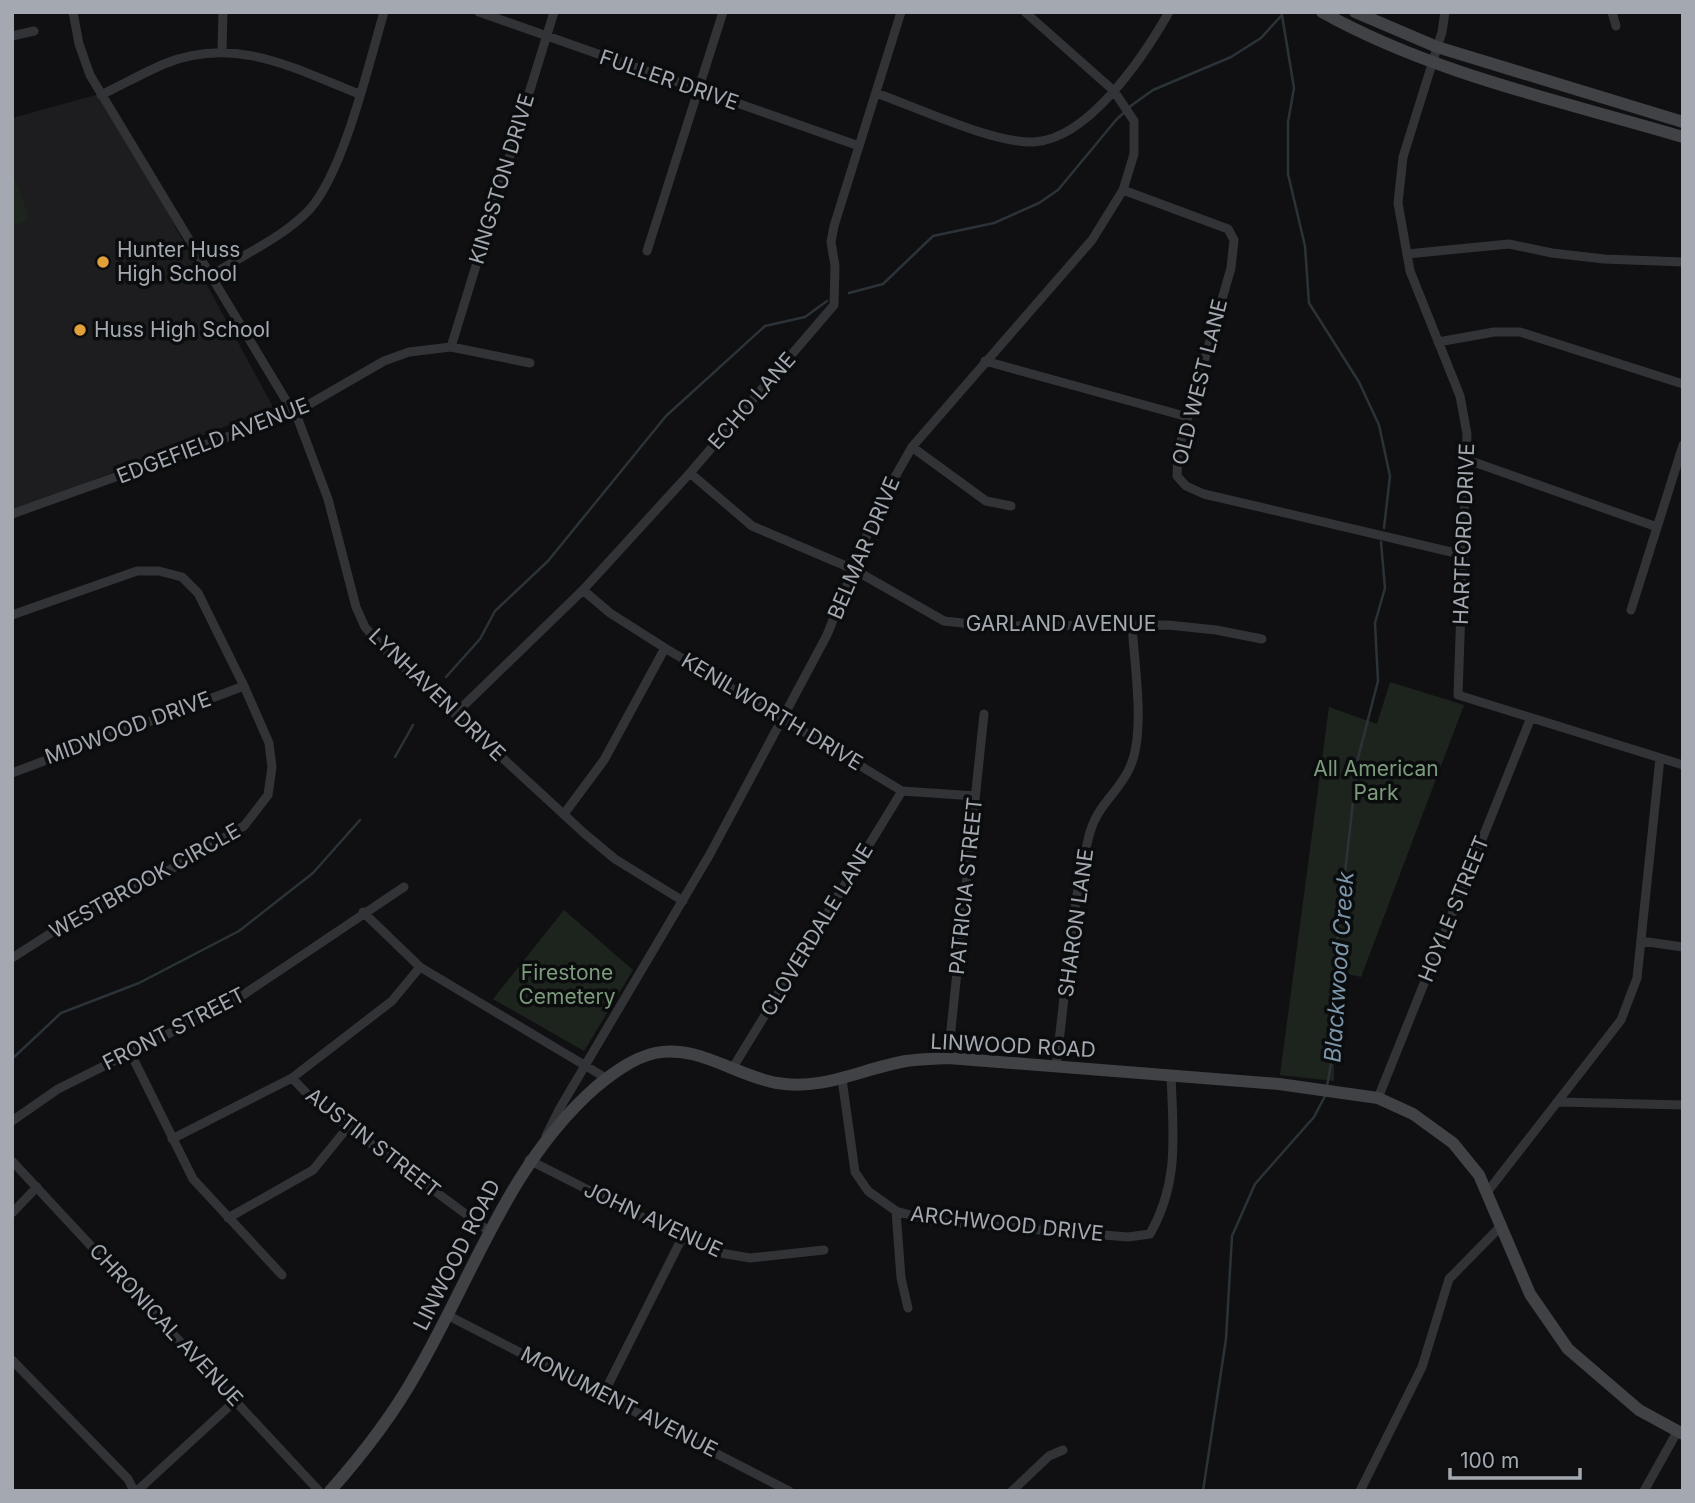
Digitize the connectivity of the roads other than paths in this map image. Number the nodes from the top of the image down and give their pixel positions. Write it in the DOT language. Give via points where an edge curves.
graph roads {
  1 [pos="73,12"];
  2 [pos="223,12"];
  3 [pos="384,12"];
  4 [pos="479,12"];
  5 [pos="554,12"];
  6 [pos="723,12"];
  7 [pos="901,12"];
  8 [pos="1025,12"];
  9 [pos="1169,12"];
  10 [pos="1322,12"];
  11 [pos="1354,12"];
  12 [pos="1445,12"];
  13 [pos="1612,12"];
  14 [pos="1616,26"];
  15 [pos="33,31"];
  16 [pos="12,36"];
  17 [pos="546,36"];
  18 [pos="1437,47"];
  19 [pos="222,51"];
  20 [pos="1433,62"];
  21 [pos="698,90"];
  22 [pos="1114,92"];
  23 [pos="876,93"];
  24 [pos="359,94"];
  25 [pos="101,95"];
  26 [pos="1683,122"];
  27 [pos="1683,137"];
  28 [pos="859,146"];
  29 [pos="1123,190"];
  30 [pos="647,251"];
  31 [pos="1407,254"];
  32 [pos="1683,262"];
  33 [pos="212,275"];
  34 [pos="1438,342"];
  35 [pos="451,346"];
  36 [pos="985,361"];
  37 [pos="530,363"];
  38 [pos="1683,384"];
  39 [pos="294,413"];
  40 [pos="1188,417"];
  41 [pos="1683,445"];
  42 [pos="912,447"];
  43 [pos="1468,460"];
  44 [pos="690,473"];
  45 [pos="1011,506"];
  46 [pos="12,514"];
  47 [pos="1657,527"];
  48 [pos="1464,555"];
  49 [pos="853,569"];
  50 [pos="583,590"];
  51 [pos="1630,610"];
  52 [pos="12,615"];
  53 [pos="1132,624"];
  54 [pos="1262,639"];
  55 [pos="665,648"];
  56 [pos="244,686"];
  57 [pos="455,714"];
  58 [pos="984,714"];
  59 [pos="782,717"];
  60 [pos="1530,720"];
  61 [pos="1660,758"];
  62 [pos="1683,765"];
  63 [pos="12,773"];
  64 [pos="902,790"];
  65 [pos="975,796"];
  66 [pos="564,814"];
  67 [pos="404,887"];
  68 [pos="683,901"];
  69 [pos="363,912"];
  70 [pos="1641,941"];
  71 [pos="1683,947"];
  72 [pos="12,958"];
  73 [pos="420,967"];
  74 [pos="130,1052"];
  75 [pos="948,1058"];
  76 [pos="585,1065"];
  77 [pos="1056,1066"];
  78 [pos="732,1069"];
  79 [pos="1171,1075"];
  80 [pos="292,1078"];
  81 [pos="606,1078"];
  82 [pos="842,1079"];
  83 [pos="1378,1098"];
  84 [pos="1559,1102"];
  85 [pos="1683,1105"];
  86 [pos="12,1121"];
  87 [pos="348,1127"];
  88 [pos="546,1138"];
  89 [pos="172,1139"];
  90 [pos="529,1160"];
  91 [pos="12,1161"];
  92 [pos="37,1187"];
  93 [pos="1488,1191"];
  94 [pos="896,1211"];
  95 [pos="12,1213"];
  96 [pos="228,1218"];
  97 [pos="1502,1225"];
  98 [pos="490,1232"];
  99 [pos="681,1238"];
  100 [pos="824,1250"];
  101 [pos="282,1275"];
  102 [pos="908,1308"];
  103 [pos="447,1315"];
  104 [pos="12,1360"];
  105 [pos="604,1393"];
  106 [pos="236,1399"];
  107 [pos="1680,1433"];
  108 [pos="1063,1450"];
  109 [pos="135,1491"];
  110 [pos="319,1491"];
  111 [pos="330,1491"];
  112 [pos="789,1491"];
  113 [pos="1012,1491"];
  114 [pos="1360,1491"];
  115 [pos="1644,1491"];
  1 -- 25 [label="street, LYNHAVEN DRIVE" via="79,44"];
  2 -- 19 [label="street"];
  3 -- 24 [label="street"];
  4 -- 17 [label="street, FULLER DRIVE"];
  5 -- 17 [label="street, KINGSTON DRIVE"];
  6 -- 21 [label="street"];
  7 -- 23 [label="street, ECHO LANE"];
  8 -- 22 [label="street, BELMAR DRIVE"];
  9 -- 22 [label="street"];
  10 -- 20 [label="main road"];
  11 -- 18 [label="main road"];
  12 -- 18 [label="street, HARTFORD DRIVE"];
  13 -- 14 [label="street"];
  15 -- 16 [label="street"];
  17 -- 21 [label="street, FULLER DRIVE"];
  17 -- 35 [label="street, KINGSTON DRIVE"];
  18 -- 20 [label="street, HARTFORD DRIVE"];
  18 -- 26 [label="main road"];
  19 -- 24 [label="street" via="265,58"];
  19 -- 25 [label="street" via="166,64"];
  20 -- 27 [label="main road"];
  20 -- 31 [label="street, HARTFORD DRIVE" via="1400,172 1400,220"];
  21 -- 28 [label="street, FULLER DRIVE"];
  21 -- 30 [label="street"];
  22 -- 23 [label="street" via="1060,136 1033,142 1006,138"];
  22 -- 29 [label="street, BELMAR DRIVE" via="1134,121 1136,136"];
  23 -- 28 [label="street, ECHO LANE"];
  24 -- 33 [label="street" via="337,160 311,208 279,234"];
  25 -- 33 [label="street, LYNHAVEN DRIVE"];
  28 -- 44 [label="street, ECHO LANE" via="831,242 834,305"];
  29 -- 36 [label="street, BELMAR DRIVE" via="1092,240"];
  29 -- 40 [label="street, OLD WEST LANE" via="1228,229 1234,240 1231,268"];
  31 -- 32 [label="street" via="1509,244 1604,259"];
  31 -- 34 [label="street, HARTFORD DRIVE"];
  33 -- 39 [label="street, LYNHAVEN DRIVE"];
  34 -- 38 [label="street" via="1520,332"];
  34 -- 43 [label="street, HARTFORD DRIVE" via="1460,396"];
  35 -- 37 [label="street, EDGEFIELD AVENUE"];
  35 -- 39 [label="street, EDGEFIELD AVENUE" via="384,361"];
  36 -- 40 [label="street"];
  36 -- 42 [label="street, BELMAR DRIVE"];
  39 -- 46 [label="street, EDGEFIELD AVENUE"];
  39 -- 57 [label="street, LYNHAVEN DRIVE" via="328,499 360,618 384,649"];
  40 -- 48 [label="street, OLD WEST LANE" via="1177,475 1186,486"];
  41 -- 47 [label="street"];
  42 -- 45 [label="street" via="986,500"];
  42 -- 49 [label="street, BELMAR DRIVE" via="879,505"];
  43 -- 47 [label="street"];
  43 -- 48 [label="street, HARTFORD DRIVE"];
  44 -- 49 [label="street, GARLAND AVENUE" via="752,526"];
  44 -- 50 [label="street, ECHO LANE"];
  47 -- 51 [label="street"];
  48 -- 60 [label="street, HARTFORD DRIVE" via="1458,695"];
  49 -- 53 [label="street, GARLAND AVENUE" via="930,614 960,625"];
  49 -- 59 [label="street, BELMAR DRIVE" via="827,635"];
  50 -- 55 [label="street, KENILWORTH DRIVE"];
  50 -- 57 [label="street, ECHO LANE"];
  52 -- 56 [label="street, WESTBROOK CIRCLE" via="136,572 173,573 198,593"];
  53 -- 54 [label="street, GARLAND AVENUE" via="1216,630"];
  53 -- 77 [label="street, SHARON LANE" via="1135,748 1125,776 1105,800 1089,832 1076,896"];
  55 -- 59 [label="street, KENILWORTH DRIVE"];
  55 -- 66 [label="street" via="604,760"];
  56 -- 63 [label="street, MIDWOOD DRIVE"];
  56 -- 72 [label="street, WESTBROOK CIRCLE" via="272,755 268,795 250,820"];
  57 -- 66 [label="street, LYNHAVEN DRIVE"];
  58 -- 65 [label="street, PATRICIA STREET"];
  59 -- 64 [label="street, KENILWORTH DRIVE"];
  59 -- 68 [label="street, BELMAR DRIVE"];
  60 -- 61 [label="street"];
  60 -- 83 [label="street, HOYLE STREET"];
  61 -- 62 [label="street"];
  61 -- 70 [label="street"];
  64 -- 65 [label="street, KENILWORTH DRIVE"];
  64 -- 78 [label="street, CLOVERDALE LANE"];
  65 -- 75 [label="street, PATRICIA STREET"];
  66 -- 68 [label="street, LYNHAVEN DRIVE" via="615,859"];
  67 -- 69 [label="street, FRONT STREET"];
  68 -- 76 [label="street, BELMAR DRIVE"];
  69 -- 73 [label="street"];
  69 -- 74 [label="street, FRONT STREET" via="234,1001"];
  70 -- 71 [label="street"];
  70 -- 84 [label="street" via="1637,978 1626,1012"];
  73 -- 76 [label="street"];
  73 -- 80 [label="street" via="392,1002"];
  74 -- 86 [label="street, FRONT STREET" via="58,1089"];
  74 -- 89 [label="street"];
  75 -- 77 [label="main road, LINWOOD ROAD"];
  75 -- 82 [label="main road, LINWOOD ROAD" via="905,1061"];
  76 -- 81 [label="street"];
  76 -- 88 [label="street, BELMAR DRIVE"];
  77 -- 79 [label="main road, LINWOOD ROAD"];
  78 -- 81 [label="main road, LINWOOD ROAD" via="699,1056 671,1052 638,1059"];
  78 -- 82 [label="main road, LINWOOD ROAD" via="792,1085"];
  79 -- 83 [label="main road, LINWOOD ROAD"];
  79 -- 94 [label="street, ARCHWOOD DRIVE" via="1172,1175 1150,1234 931,1221"];
  80 -- 87 [label="street, AUSTIN STREET"];
  80 -- 89 [label="street"];
  81 -- 88 [label="main road, LINWOOD ROAD"];
  82 -- 94 [label="street, ARCHWOOD DRIVE" via="855,1172 868,1191"];
  83 -- 93 [label="main road, LINWOOD ROAD" via="1441,1132 1465,1156"];
  84 -- 85 [label="street"];
  84 -- 93 [label="street"];
  87 -- 96 [label="street" via="313,1171"];
  87 -- 98 [label="street, AUSTIN STREET"];
  88 -- 90 [label="main road, LINWOOD ROAD"];
  89 -- 96 [label="street" via="193,1179"];
  90 -- 98 [label="main road, LINWOOD ROAD"];
  90 -- 99 [label="street, JOHN AVENUE"];
  91 -- 92 [label="street, CHRONICAL AVENUE"];
  92 -- 95 [label="street"];
  92 -- 106 [label="street, CHRONICAL AVENUE"];
  93 -- 97 [label="main road, LINWOOD ROAD"];
  94 -- 102 [label="street"];
  96 -- 101 [label="street"];
  97 -- 107 [label="main road, LINWOOD ROAD" via="1530,1294 1569,1349 1620,1395"];
  97 -- 114 [label="street" via="1450,1279 1422,1367"];
  98 -- 103 [label="main road, LINWOOD ROAD"];
  99 -- 100 [label="street, JOHN AVENUE" via="736,1258"];
  99 -- 105 [label="street"];
  103 -- 105 [label="street, MONUMENT AVENUE"];
  103 -- 111 [label="main road, LINWOOD ROAD" via="397,1406"];
  104 -- 109 [label="street"];
  105 -- 112 [label="street, MONUMENT AVENUE"];
  106 -- 109 [label="street"];
  106 -- 110 [label="street, CHRONICAL AVENUE"];
  107 -- 115 [label="street"];
  108 -- 113 [label="street" via="1049,1455"];
}
